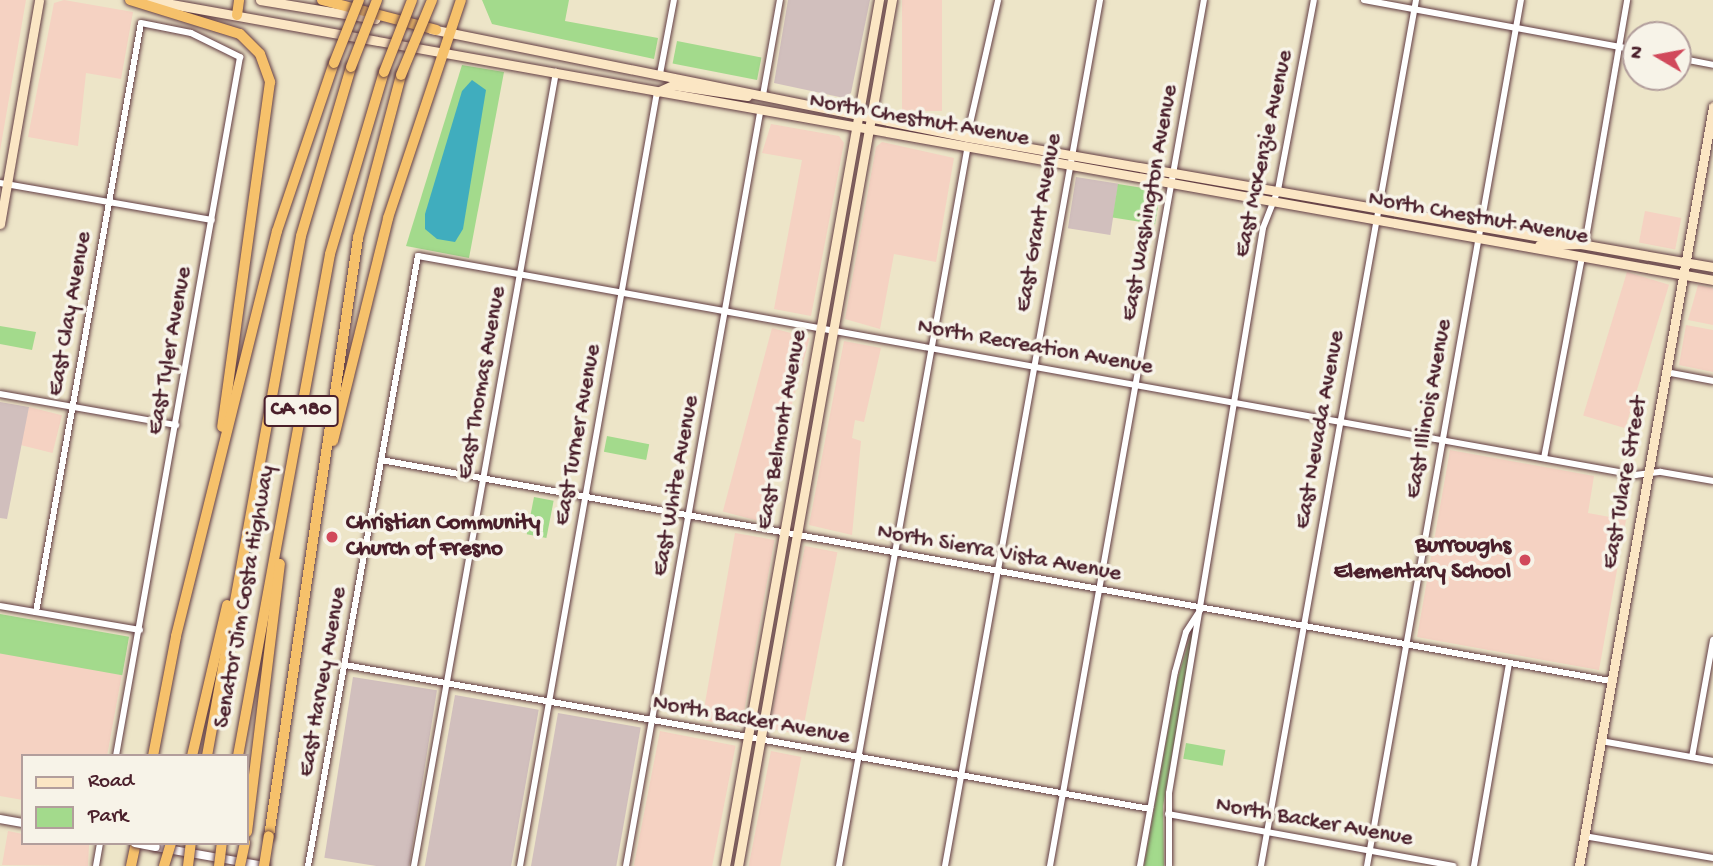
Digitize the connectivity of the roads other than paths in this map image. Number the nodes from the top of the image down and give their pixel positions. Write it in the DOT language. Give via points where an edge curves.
graph roads {
  1 [pos="40,0"];
  2 [pos="130,0"];
  3 [pos="149,0"];
  4 [pos="239,0"];
  5 [pos="260,0"];
  6 [pos="322,0"];
  7 [pos="351,0"];
  8 [pos="359,0"];
  9 [pos="377,0"];
  10 [pos="412,0"];
  11 [pos="432,0"];
  12 [pos="461,0"];
  13 [pos="674,0"];
  14 [pos="780,0"];
  15 [pos="879,0"];
  16 [pos="892,0"];
  17 [pos="998,0"];
  18 [pos="1100,0"];
  19 [pos="1204,0"];
  20 [pos="1314,0"];
  21 [pos="1364,0"];
  22 [pos="1416,0"];
  23 [pos="1521,0"];
  24 [pos="1627,0"];
  25 [pos="1415,9"];
  26 [pos="237,15"];
  27 [pos="141,23"];
  28 [pos="1516,29"];
  29 [pos="436,30"];
  30 [pos="452,32"];
  31 [pos="1619,47"];
  32 [pos="1622,48"];
  33 [pos="446,52"];
  34 [pos="1692,61"];
  35 [pos="332,62"];
  36 [pos="1713,65"];
  37 [pos="556,72"];
  38 [pos="660,74"];
  39 [pos="657,92"];
  40 [pos="763,95"];
  41 [pos="1713,107"];
  42 [pos="760,113"];
  43 [pos="859,114"];
  44 [pos="871,117"];
  45 [pos="856,130"];
  46 [pos="869,132"];
  47 [pos="967,137"];
  48 [pos="967,150"];
  49 [pos="1070,154"];
  50 [pos="1068,167"];
  51 [pos="1172,172"];
  52 [pos="4,183"];
  53 [pos="1170,184"];
  54 [pos="1278,190"];
  55 [pos="1271,201"];
  56 [pos="109,202"];
  57 [pos="1378,207"];
  58 [pos="212,220"];
  59 [pos="1375,220"];
  60 [pos="0,224"];
  61 [pos="1480,226"];
  62 [pos="1478,239"];
  63 [pos="1585,244"];
  64 [pos="1530,248"];
  65 [pos="418,256"];
  66 [pos="1582,257"];
  67 [pos="1686,262"];
  68 [pos="1713,267"];
  69 [pos="520,275"];
  70 [pos="1684,275"];
  71 [pos="1713,280"];
  72 [pos="622,293"];
  73 [pos="725,311"];
  74 [pos="821,328"];
  75 [pos="834,330"];
  76 [pos="932,348"];
  77 [pos="1032,367"];
  78 [pos="1665,372"];
  79 [pos="1713,381"];
  80 [pos="1138,384"];
  81 [pos="0,394"];
  82 [pos="1238,402"];
  83 [pos="73,407"];
  84 [pos="1340,422"];
  85 [pos="176,425"];
  86 [pos="1442,440"];
  87 [pos="1544,458"];
  88 [pos="381,460"];
  89 [pos="1646,474"];
  90 [pos="483,480"];
  91 [pos="1713,481"];
  92 [pos="255,483"];
  93 [pos="287,488"];
  94 [pos="321,493"];
  95 [pos="585,498"];
  96 [pos="690,516"];
  97 [pos="784,534"];
  98 [pos="797,536"];
  99 [pos="895,553"];
  100 [pos="195,558"];
  101 [pos="996,572"];
  102 [pos="1098,591"];
  103 [pos="0,606"];
  104 [pos="1201,608"];
  105 [pos="36,612"];
  106 [pos="1303,627"];
  107 [pos="140,630"];
  108 [pos="1713,640"];
  109 [pos="1406,646"];
  110 [pos="1508,663"];
  111 [pos="345,665"];
  112 [pos="1611,681"];
  113 [pos="447,685"];
  114 [pos="549,702"];
  115 [pos="652,721"];
  116 [pos="747,739"];
  117 [pos="760,741"];
  118 [pos="1601,741"];
  119 [pos="116,754"];
  120 [pos="153,754"];
  121 [pos="192,754"];
  122 [pos="207,754"];
  123 [pos="238,754"];
  124 [pos="1692,757"];
  125 [pos="859,758"];
  126 [pos="1713,761"];
  127 [pos="963,775"];
  128 [pos="1063,792"];
  129 [pos="1150,808"];
  130 [pos="1168,814"];
  131 [pos="0,819"];
  132 [pos="248,819"];
  133 [pos="21,823"];
  134 [pos="1267,832"];
  135 [pos="1584,836"];
  136 [pos="100,845"];
  137 [pos="136,845"];
  138 [pos="146,845"];
  139 [pos="170,845"];
  140 [pos="191,845"];
  141 [pos="222,845"];
  142 [pos="245,845"];
  143 [pos="1370,851"];
  144 [pos="1713,858"];
  145 [pos="96,866"];
  146 [pos="133,866"];
  147 [pos="164,866"];
  148 [pos="188,866"];
  149 [pos="219,866"];
  150 [pos="240,866"];
  151 [pos="264,866"];
  152 [pos="308,866"];
  153 [pos="414,866"];
  154 [pos="520,866"];
  155 [pos="626,866"];
  156 [pos="724,866"];
  157 [pos="738,866"];
  158 [pos="839,866"];
  159 [pos="945,866"];
  160 [pos="1050,866"];
  161 [pos="1140,866"];
  162 [pos="1169,866"];
  163 [pos="1261,866"];
  164 [pos="1367,866"];
  165 [pos="1453,866"];
  166 [pos="1474,866"];
  167 [pos="1579,866"];
  1 -- 52 [label="main road"];
  2 -- 100 [label="highway" via="240,34 260,54 270,82 239,331"];
  3 -- 26 [label="main road, North Chestnut Avenue"];
  4 -- 26 [label="highway"];
  5 -- 29 [label="main road, North Chestnut Avenue"];
  6 -- 29 [label="highway"];
  7 -- 35 [label="highway"];
  8 -- 35 [label="highway, bridge"];
  9 -- 92 [label="highway, Senator Jim Costa Highway / CA 180, bridge" via="351,67 301,236"];
  10 -- 93 [label="highway, Senator Jim Costa Highway / CA 180, bridge" via="384,72 330,254"];
  11 -- 94 [label="highway, bridge" via="401,75 358,238"];
  12 -- 30 [label="highway"];
  13 -- 38 [label="street"];
  14 -- 40 [label="street"];
  15 -- 43 [label="main road, East Belmont Avenue"];
  16 -- 44 [label="main road, East Belmont Avenue"];
  17 -- 47 [label="street"];
  18 -- 49 [label="street, East Grant Avenue"];
  19 -- 51 [label="street, East Washington Avenue"];
  20 -- 54 [label="street, East McKenzie Avenue"];
  21 -- 25 [label="street"];
  22 -- 25 [label="street, East Nevada Avenue"];
  23 -- 28 [label="street, East Illinois Avenue"];
  24 -- 31 [label="street"];
  25 -- 28 [label="street"];
  25 -- 57 [label="street, East Nevada Avenue"];
  26 -- 33 [label="main road, North Chestnut Avenue"];
  27 -- 56 [label="street, East Clay Avenue"];
  27 -- 58 [label="street, East Tyler Avenue" via="191,33 240,57"];
  28 -- 31 [label="street"];
  28 -- 61 [label="street, East Illinois Avenue"];
  29 -- 30 [label="main road, North Chestnut Avenue"];
  30 -- 33 [label="highway"];
  30 -- 38 [label="main road, North Chestnut Avenue"];
  31 -- 32 [label="street"];
  31 -- 63 [label="street"];
  33 -- 37 [label="main road, North Chestnut Avenue"];
  33 -- 94 [label="highway" via="388,218"];
  34 -- 36 [label="street"];
  35 -- 100 [label="highway" via="312,112"];
  37 -- 39 [label="main road, North Chestnut Avenue"];
  37 -- 69 [label="street, East Thomas Avenue"];
  38 -- 40 [label="main road, North Chestnut Avenue"];
  39 -- 40 [label="main road" via="673,85"];
  39 -- 42 [label="main road, North Chestnut Avenue"];
  39 -- 72 [label="street, East Turner Avenue"];
  40 -- 43 [label="main road, North Chestnut Avenue"];
  41 -- 67 [label="main road, East Tulare Street"];
  42 -- 45 [label="main road, North Chestnut Avenue"];
  42 -- 73 [label="street, East White Avenue"];
  43 -- 44 [label="main road, North Chestnut Avenue"];
  43 -- 45 [label="main road, East Belmont Avenue"];
  44 -- 46 [label="main road, East Belmont Avenue"];
  44 -- 47 [label="main road, North Chestnut Avenue"];
  45 -- 46 [label="main road, North Chestnut Avenue"];
  45 -- 74 [label="main road, East Belmont Avenue"];
  46 -- 48 [label="main road, North Chestnut Avenue"];
  46 -- 75 [label="main road, East Belmont Avenue"];
  47 -- 49 [label="main road, North Chestnut Avenue"];
  48 -- 50 [label="main road, North Chestnut Avenue"];
  48 -- 76 [label="street"];
  49 -- 50 [label="street, East Grant Avenue"];
  49 -- 51 [label="main road, North Chestnut Avenue"];
  50 -- 53 [label="main road, North Chestnut Avenue"];
  50 -- 77 [label="street, East Grant Avenue"];
  51 -- 53 [label="street, East Washington Avenue"];
  51 -- 54 [label="main road, North Chestnut Avenue"];
  52 -- 56 [label="street"];
  52 -- 60 [label="main road"];
  53 -- 55 [label="main road, North Chestnut Avenue"];
  53 -- 80 [label="street, East Washington Avenue"];
  54 -- 55 [label="street, East McKenzie Avenue"];
  54 -- 57 [label="main road, North Chestnut Avenue"];
  55 -- 59 [label="main road, North Chestnut Avenue"];
  55 -- 82 [label="street, East McKenzie Avenue"];
  56 -- 58 [label="street"];
  56 -- 83 [label="street, East Clay Avenue"];
  57 -- 59 [label="street, East Nevada Avenue"];
  57 -- 61 [label="main road, North Chestnut Avenue"];
  58 -- 85 [label="street, East Tyler Avenue"];
  59 -- 62 [label="main road, North Chestnut Avenue"];
  59 -- 84 [label="street, East Nevada Avenue"];
  61 -- 62 [label="street, East Illinois Avenue"];
  61 -- 63 [label="main road, North Chestnut Avenue"];
  62 -- 64 [label="main road, North Chestnut Avenue"];
  62 -- 86 [label="street, East Illinois Avenue"];
  63 -- 64 [label="main road"];
  63 -- 67 [label="main road, North Chestnut Avenue"];
  64 -- 66 [label="main road, North Chestnut Avenue"];
  65 -- 69 [label="street, North Recreation Avenue"];
  65 -- 88 [label="street, East Harvey Avenue"];
  66 -- 70 [label="main road, North Chestnut Avenue"];
  66 -- 87 [label="street"];
  67 -- 68 [label="main road, North Chestnut Avenue"];
  67 -- 70 [label="main road, East Tulare Street"];
  69 -- 72 [label="street, North Recreation Avenue"];
  69 -- 90 [label="street, East Thomas Avenue"];
  70 -- 71 [label="main road, North Chestnut Avenue"];
  70 -- 78 [label="main road, East Tulare Street"];
  72 -- 73 [label="street, North Recreation Avenue"];
  72 -- 95 [label="street, East Turner Avenue"];
  73 -- 74 [label="street, North Recreation Avenue"];
  73 -- 96 [label="street, East White Avenue"];
  74 -- 75 [label="street, North Recreation Avenue"];
  74 -- 97 [label="main road, East Belmont Avenue"];
  75 -- 76 [label="street, North Recreation Avenue"];
  75 -- 98 [label="main road, East Belmont Avenue"];
  76 -- 77 [label="street, North Recreation Avenue"];
  76 -- 99 [label="street"];
  77 -- 80 [label="street, North Recreation Avenue"];
  77 -- 101 [label="street, East Grant Avenue"];
  78 -- 79 [label="street"];
  78 -- 89 [label="main road, East Tulare Street"];
  80 -- 82 [label="street, North Recreation Avenue"];
  80 -- 102 [label="street, East Washington Avenue"];
  81 -- 83 [label="street"];
  82 -- 84 [label="street, North Recreation Avenue"];
  82 -- 104 [label="street, East McKenzie Avenue"];
  83 -- 85 [label="street"];
  83 -- 105 [label="street, East Clay Avenue"];
  84 -- 86 [label="street, North Recreation Avenue"];
  84 -- 106 [label="street, East Nevada Avenue"];
  85 -- 107 [label="street, East Tyler Avenue"];
  86 -- 87 [label="street, North Recreation Avenue"];
  86 -- 109 [label="street, East Illinois Avenue"];
  87 -- 89 [label="street, North Recreation Avenue"];
  88 -- 90 [label="street, North Sierra Vista Avenue"];
  88 -- 111 [label="street, East Harvey Avenue"];
  89 -- 91 [label="street, North Recreation Avenue"];
  89 -- 112 [label="main road, East Tulare Street"];
  90 -- 95 [label="street, North Sierra Vista Avenue"];
  90 -- 113 [label="street, East Thomas Avenue"];
  92 -- 121 [label="highway"];
  92 -- 122 [label="highway, Senator Jim Costa Highway / CA 180"];
  93 -- 123 [label="highway, Senator Jim Costa Highway / CA 180"];
  93 -- 132 [label="highway"];
  94 -- 151 [label="highway, bridge"];
  95 -- 96 [label="street, North Sierra Vista Avenue"];
  95 -- 114 [label="street, East Turner Avenue"];
  96 -- 97 [label="street, North Sierra Vista Avenue"];
  96 -- 115 [label="street, East White Avenue"];
  97 -- 98 [label="street, North Sierra Vista Avenue"];
  97 -- 116 [label="main road, East Belmont Avenue"];
  98 -- 99 [label="street, North Sierra Vista Avenue"];
  98 -- 117 [label="main road, East Belmont Avenue"];
  99 -- 101 [label="street, North Sierra Vista Avenue"];
  99 -- 125 [label="street"];
  100 -- 120 [label="highway"];
  101 -- 102 [label="street, North Sierra Vista Avenue"];
  101 -- 127 [label="street, East Grant Avenue"];
  102 -- 104 [label="street, North Sierra Vista Avenue"];
  102 -- 128 [label="street, East Washington Avenue"];
  103 -- 105 [label="street"];
  104 -- 106 [label="street, North Sierra Vista Avenue"];
  104 -- 129 [label="street" via="1175,672"];
  104 -- 130 [label="street"];
  105 -- 107 [label="street"];
  106 -- 109 [label="street, North Sierra Vista Avenue"];
  106 -- 134 [label="street, East Nevada Avenue"];
  107 -- 119 [label="street, East Tyler Avenue"];
  108 -- 124 [label="street"];
  109 -- 110 [label="street, North Sierra Vista Avenue"];
  109 -- 143 [label="street, East Illinois Avenue"];
  110 -- 112 [label="street, North Sierra Vista Avenue"];
  110 -- 166 [label="street"];
  111 -- 113 [label="street, North Backer Avenue"];
  111 -- 152 [label="street, East Harvey Avenue"];
  112 -- 118 [label="main road, East Tulare Street"];
  113 -- 114 [label="street, North Backer Avenue"];
  113 -- 153 [label="street, East Thomas Avenue"];
  114 -- 115 [label="street, North Backer Avenue"];
  114 -- 154 [label="street, East Turner Avenue"];
  115 -- 116 [label="street, North Backer Avenue"];
  115 -- 155 [label="street, East White Avenue"];
  116 -- 117 [label="street, North Backer Avenue"];
  116 -- 156 [label="main road, East Belmont Avenue"];
  117 -- 125 [label="street, North Backer Avenue"];
  117 -- 157 [label="main road, East Belmont Avenue"];
  118 -- 124 [label="street"];
  118 -- 135 [label="main road, East Tulare Street"];
  124 -- 126 [label="street"];
  125 -- 127 [label="street, North Backer Avenue"];
  125 -- 158 [label="street"];
  127 -- 128 [label="street, North Backer Avenue"];
  127 -- 159 [label="street, East Grant Avenue"];
  128 -- 129 [label="street, North Backer Avenue"];
  128 -- 160 [label="street, East Washington Avenue"];
  129 -- 161 [label="street"];
  130 -- 134 [label="street, North Backer Avenue"];
  130 -- 162 [label="street"];
  131 -- 133 [label="street"];
  134 -- 143 [label="street, North Backer Avenue"];
  134 -- 163 [label="street, East Nevada Avenue"];
  135 -- 144 [label="street"];
  135 -- 167 [label="main road, East Tulare Street"];
  136 -- 145 [label="street"];
  137 -- 146 [label="highway"];
  138 -- 151 [label="street, bridge"];
  139 -- 147 [label="highway, bridge"];
  140 -- 148 [label="highway, bridge"];
  141 -- 149 [label="highway, bridge"];
  142 -- 150 [label="highway, bridge"];
  143 -- 164 [label="street, East Illinois Avenue"];
  143 -- 165 [label="street, North Backer Avenue"];
}
